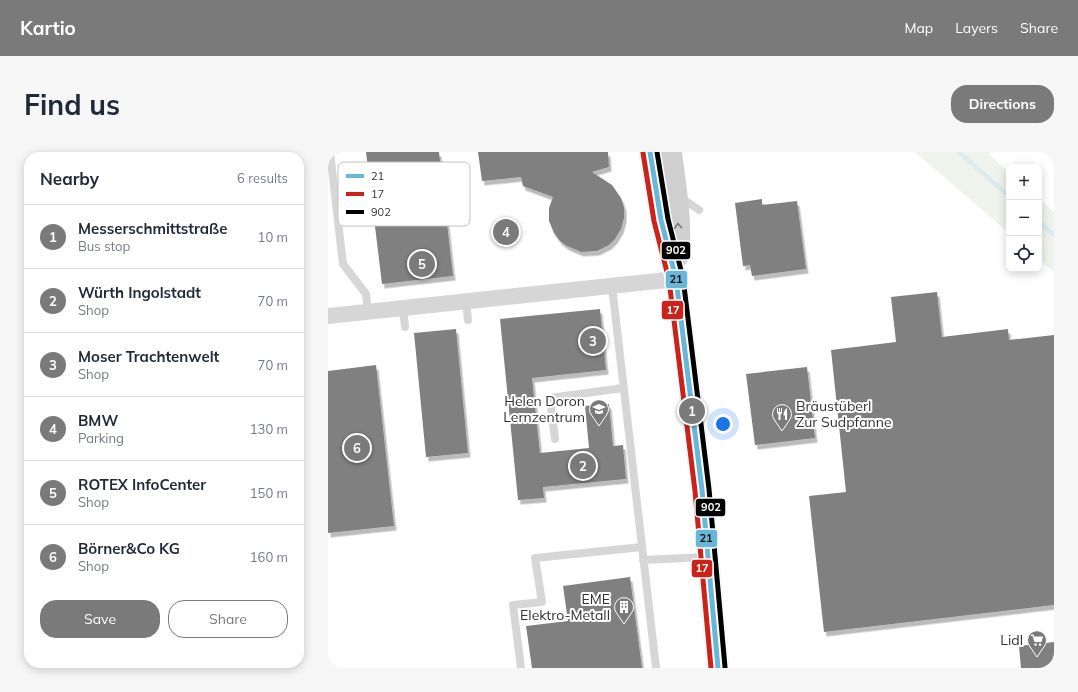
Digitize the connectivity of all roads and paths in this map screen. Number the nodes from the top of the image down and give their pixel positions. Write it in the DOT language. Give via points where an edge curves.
graph roads {
  1 [pos="330,152"];
  2 [pos="650,152"];
  3 [pos="671,152"];
  4 [pos="676,195"];
  5 [pos="699,210"];
  6 [pos="676,279"];
  7 [pos="612,286"];
  8 [pos="466,301"];
  9 [pos="403,308"];
  10 [pos="368,311"];
  11 [pos="328,316"];
  12 [pos="468,320"];
  13 [pos="406,326"];
  14 [pos="623,388"];
  15 [pos="555,439"];
  16 [pos="642,547"];
  17 [pos="708,557"];
  18 [pos="643,560"];
  19 [pos="521,668"];
  20 [pos="656,668"];
  21 [pos="718,668"];
  1 -- 10 [label="lane" via="342,264 366,294"];
  2 -- 6 [label="main road" via="661,220"];
  3 -- 4 [label="main road"];
  4 -- 5 [label="lane"];
  6 -- 4 [label="main road, one-way" via="679,240"];
  6 -- 7 [label="street"];
  6 -- 17 [label="main road"];
  7 -- 8 [label="street"];
  7 -- 14 [label="lane"];
  8 -- 9 [label="street"];
  8 -- 12 [label="lane"];
  9 -- 10 [label="street"];
  9 -- 13 [label="lane"];
  10 -- 11 [label="street"];
  14 -- 15 [label="lane" via="550,398"];
  14 -- 16 [label="lane"];
  16 -- 18 [label="lane"];
  16 -- 19 [label="lane" via="535,558 542,602 513,605"];
  17 -- 18 [label="lane"];
  17 -- 21 [label="main road"];
  18 -- 20 [label="lane"];
}
